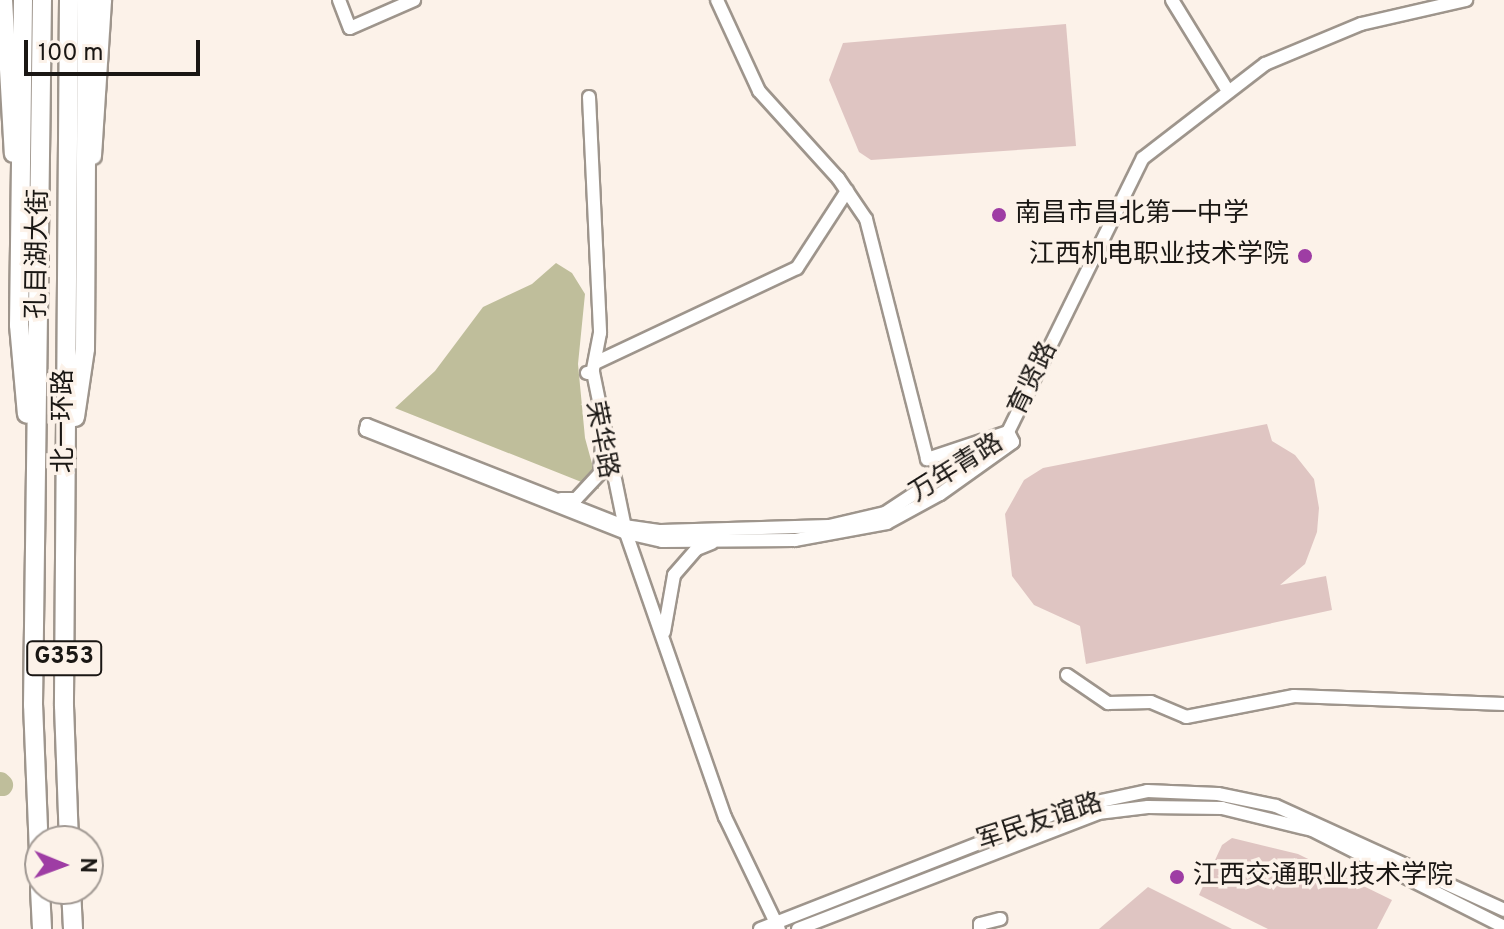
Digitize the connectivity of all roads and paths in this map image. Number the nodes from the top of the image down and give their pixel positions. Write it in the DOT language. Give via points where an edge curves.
graph roads {
  1 [pos="4,0"];
  2 [pos="23,0"];
  3 [pos="42,0"];
  4 [pos="69,0"];
  5 [pos="87,0"];
  6 [pos="103,0"];
  7 [pos="339,0"];
  8 [pos="414,0"];
  9 [pos="717,0"];
  10 [pos="1172,0"];
  11 [pos="1466,0"];
  12 [pos="1228,91"];
  13 [pos="589,97"];
  14 [pos="847,191"];
  15 [pos="19,236"];
  16 [pos="84,261"];
  17 [pos="594,367"];
  18 [pos="1008,432"];
  19 [pos="602,446"];
  20 [pos="65,475"];
  21 [pos="554,499"];
  22 [pos="36,508"];
  23 [pos="621,528"];
  24 [pos="719,541"];
  25 [pos="663,639"];
  26 [pos="1067,675"];
  27 [pos="1504,704"];
  28 [pos="38,825"];
  29 [pos="68,825"];
  30 [pos="41,905"];
  31 [pos="72,905"];
  32 [pos="1504,910"];
  33 [pos="1000,919"];
  34 [pos="770,927"];
  35 [pos="1504,927"];
  36 [pos="42,929"];
  37 [pos="73,929"];
  38 [pos="798,929"];
  39 [pos="980,929"];
  1 -- 15 [label="main road, G353"];
  2 -- 15 [label="highway"];
  3 -- 22 [label="highway, 孔目湖大街"];
  4 -- 20 [label="highway, 北一环路"];
  5 -- 16 [label="highway"];
  6 -- 16 [label="main road, G353"];
  7 -- 8 [label="street" via="350,28"];
  9 -- 14 [label="street, 育贤路" via="759,91"];
  10 -- 12 [label="street"];
  11 -- 12 [label="street, 育贤路" via="1361,24 1265,64"];
  12 -- 18 [label="street, 育贤路" via="1143,158"];
  13 -- 17 [label="street" via="600,333"];
  14 -- 17 [label="street" via="797,268"];
  14 -- 18 [label="street, 育贤路" via="866,219 927,459"];
  15 -- 22 [label="highway, G353" via="19,325"];
  16 -- 20 [label="highway, G353" via="85,349"];
  17 -- 19 [label="street, 荣华路" via="587,373"];
  17 -- 23 [label="street, 荣华路"];
  18 -- 23 [label="street, 万年青路" via="885,513 793,529"];
  18 -- 24 [label="street, 万年青路" via="1013,442 940,494 887,523 817,538"];
  19 -- 21 [label="street" via="600,473 587,489 576,499"];
  19 -- 23 [label="street, 荣华路"];
  20 -- 29 [label="highway, 北一环路 / G353"];
  21 -- 23 [label="street, 万年青路"];
  21 -- 23 [label="street, 万年青路" via="367,425 366,430"];
  22 -- 28 [label="highway, 北一环路 / G353" via="33,705"];
  23 -- 24 [label="street, 万年青路" via="662,541"];
  23 -- 25 [label="street, 荣华路"];
  23 -- 34 [label="street, 荣华路" via="718,821"];
  24 -- 25 [label="street" via="697,549 674,575"];
  25 -- 34 [label="street, 荣华路"];
  26 -- 27 [label="street" via="1108,703 1151,702 1186,717 1294,696"];
  30 -- 36 [label="highway"];
  31 -- 37 [label="highway"];
  32 -- 34 [label="street, 军民友谊路" via="1276,806 1218,794 1147,791 1068,808"];
  33 -- 39 [label="street" via="980,924"];
  35 -- 38 [label="street, 军民友谊路" via="1312,830 1222,808 1148,807 1098,813"];
}
